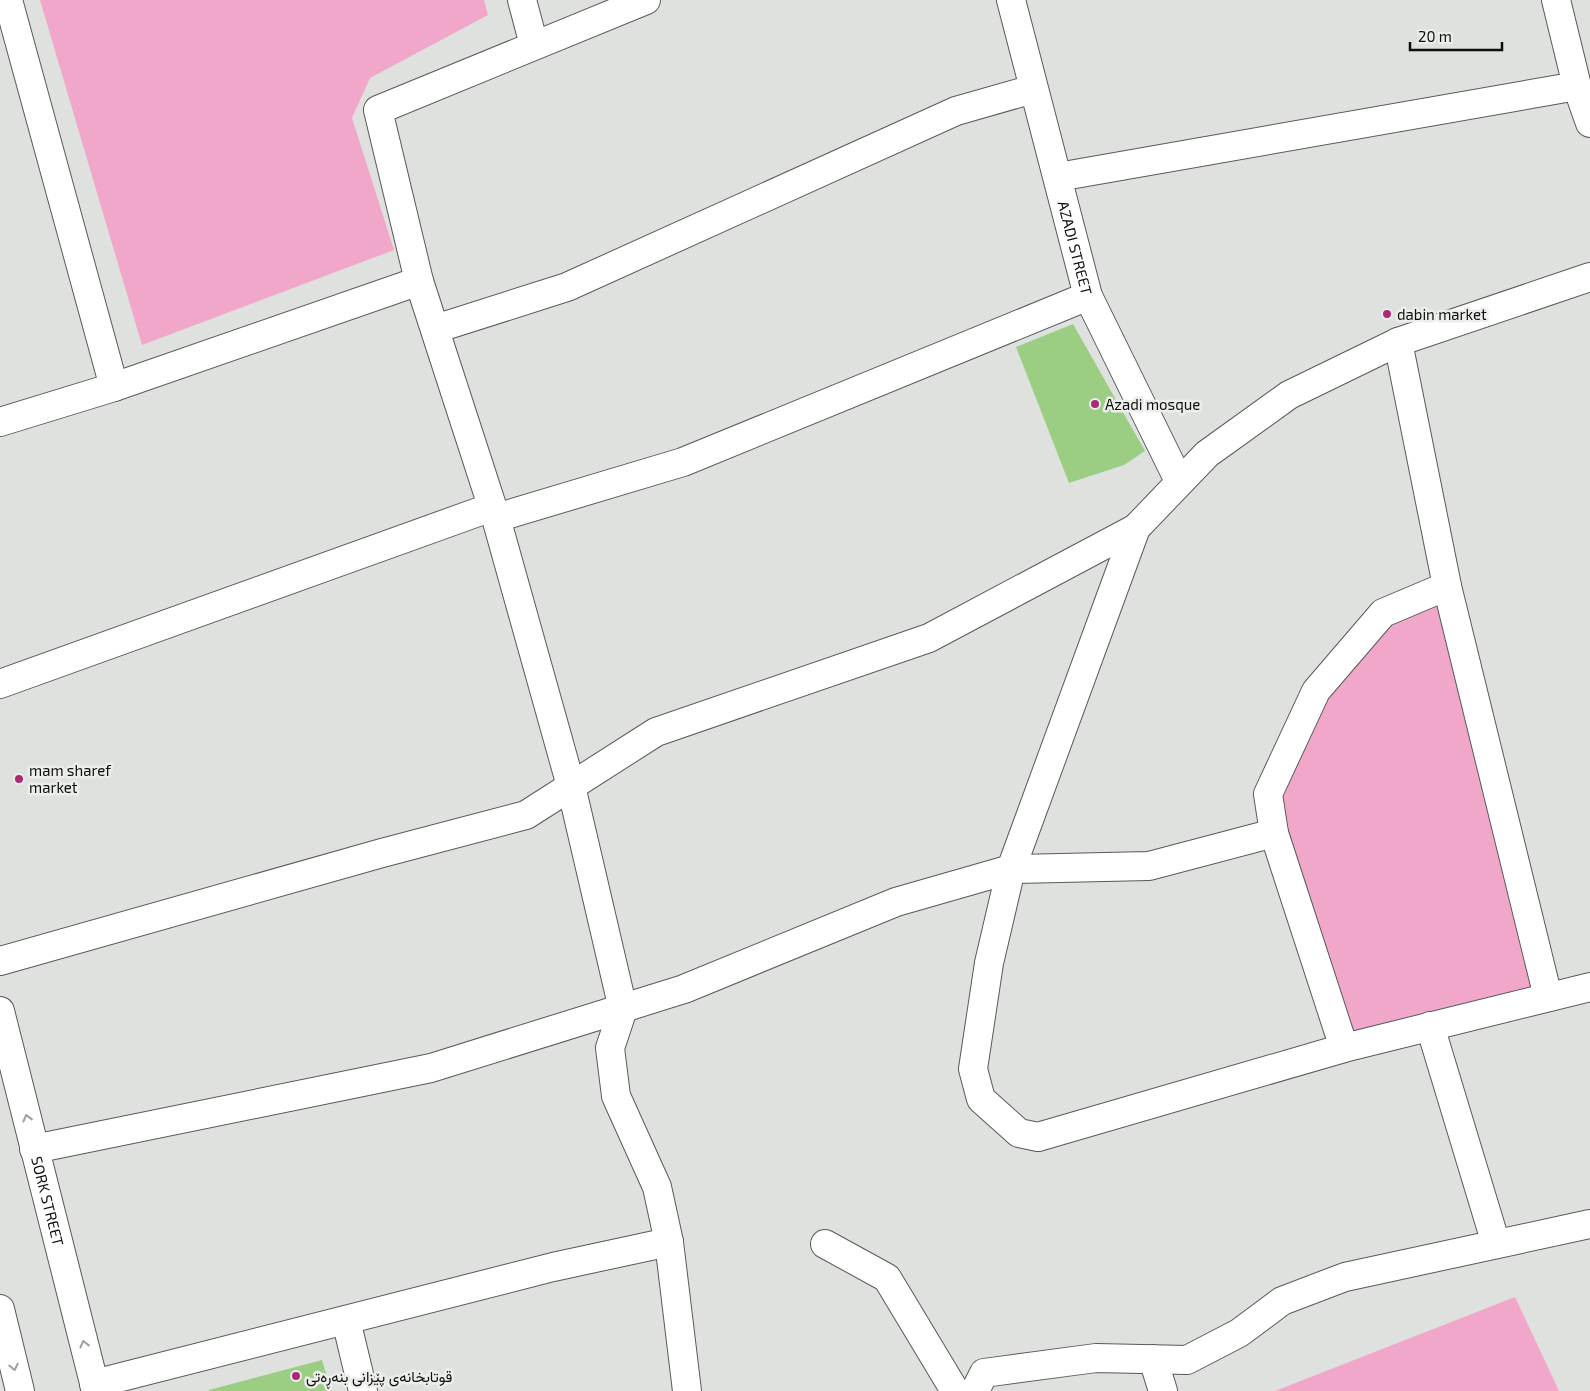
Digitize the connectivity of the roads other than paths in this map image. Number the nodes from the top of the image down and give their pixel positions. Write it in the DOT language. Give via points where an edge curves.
graph roads {
  1 [pos="8,0"];
  2 [pos="522,0"];
  3 [pos="646,0"];
  4 [pos="1011,0"];
  5 [pos="1556,0"];
  6 [pos="534,45"];
  7 [pos="1577,86"];
  8 [pos="1033,89"];
  9 [pos="1590,123"];
  10 [pos="1058,177"];
  11 [pos="1590,276"];
  12 [pos="419,281"];
  13 [pos="1088,296"];
  14 [pos="435,329"];
  15 [pos="1398,342"];
  16 [pos="114,387"];
  17 [pos="0,422"];
  18 [pos="1179,481"];
  19 [pos="494,513"];
  20 [pos="1136,528"];
  21 [pos="1447,586"];
  22 [pos="0,684"];
  23 [pos="570,786"];
  24 [pos="1274,833"];
  25 [pos="1011,869"];
  26 [pos="0,961"];
  27 [pos="1590,987"];
  28 [pos="1548,997"];
  29 [pos="623,1009"];
  30 [pos="0,1011"];
  31 [pos="1430,1026"];
  32 [pos="1344,1048"];
  33 [pos="34,1149"];
  34 [pos="1590,1224"];
  35 [pos="669,1242"];
  36 [pos="825,1244"];
  37 [pos="1496,1244"];
  38 [pos="0,1309"];
  39 [pos="346,1320"];
  40 [pos="1153,1359"];
  41 [pos="95,1388"];
  42 [pos="20,1391"];
  43 [pos="363,1391"];
  44 [pos="687,1391"];
  45 [pos="955,1391"];
  46 [pos="975,1391"];
  47 [pos="1163,1391"];
  1 -- 16 [label="street"];
  2 -- 6 [label="street"];
  3 -- 6 [label="street"];
  4 -- 8 [label="street, AZADI STREET"];
  5 -- 7 [label="street"];
  6 -- 12 [label="street" via="378,110"];
  7 -- 9 [label="street"];
  7 -- 10 [label="street"];
  8 -- 10 [label="street, AZADI STREET"];
  8 -- 14 [label="street" via="956,111 567,287"];
  10 -- 13 [label="street, AZADI STREET"];
  11 -- 15 [label="street"];
  12 -- 14 [label="street"];
  12 -- 16 [label="street"];
  13 -- 18 [label="street, AZADI STREET"];
  13 -- 19 [label="street" via="683,462"];
  14 -- 19 [label="street"];
  15 -- 18 [label="street" via="1289,395 1207,454"];
  15 -- 21 [label="street"];
  16 -- 17 [label="street"];
  18 -- 20 [label="street"];
  19 -- 22 [label="street"];
  19 -- 23 [label="street"];
  20 -- 23 [label="street" via="929,638 656,732"];
  20 -- 25 [label="street"];
  21 -- 24 [label="street" via="1383,613 1316,691 1268,794"];
  21 -- 28 [label="street"];
  23 -- 26 [label="street" via="526,815 382,852"];
  23 -- 29 [label="street"];
  24 -- 25 [label="street" via="1149,866"];
  24 -- 32 [label="street"];
  25 -- 29 [label="street" via="896,902 684,989"];
  25 -- 32 [label="street" via="989,963 973,1069 981,1099 1019,1133 1038,1137"];
  27 -- 28 [label="street"];
  28 -- 31 [label="street"];
  29 -- 33 [label="street" via="431,1068"];
  29 -- 35 [label="street" via="610,1048 616,1096 657,1188"];
  33 -- 30 [label="street, SORK STREET, one-way"];
  31 -- 32 [label="street"];
  31 -- 37 [label="street"];
  41 -- 33 [label="street, SORK STREET, one-way"];
  34 -- 37 [label="street"];
  35 -- 39 [label="street" via="553,1267"];
  35 -- 44 [label="street"];
  36 -- 45 [label="street" via="886,1278"];
  37 -- 40 [label="street" via="1345,1277 1282,1301 1239,1333 1188,1360"];
  38 -- 42 [label="street, one-way"];
  39 -- 41 [label="street"];
  39 -- 43 [label="street"];
  40 -- 46 [label="street" via="1096,1358 984,1373"];
  40 -- 47 [label="street"];
}
